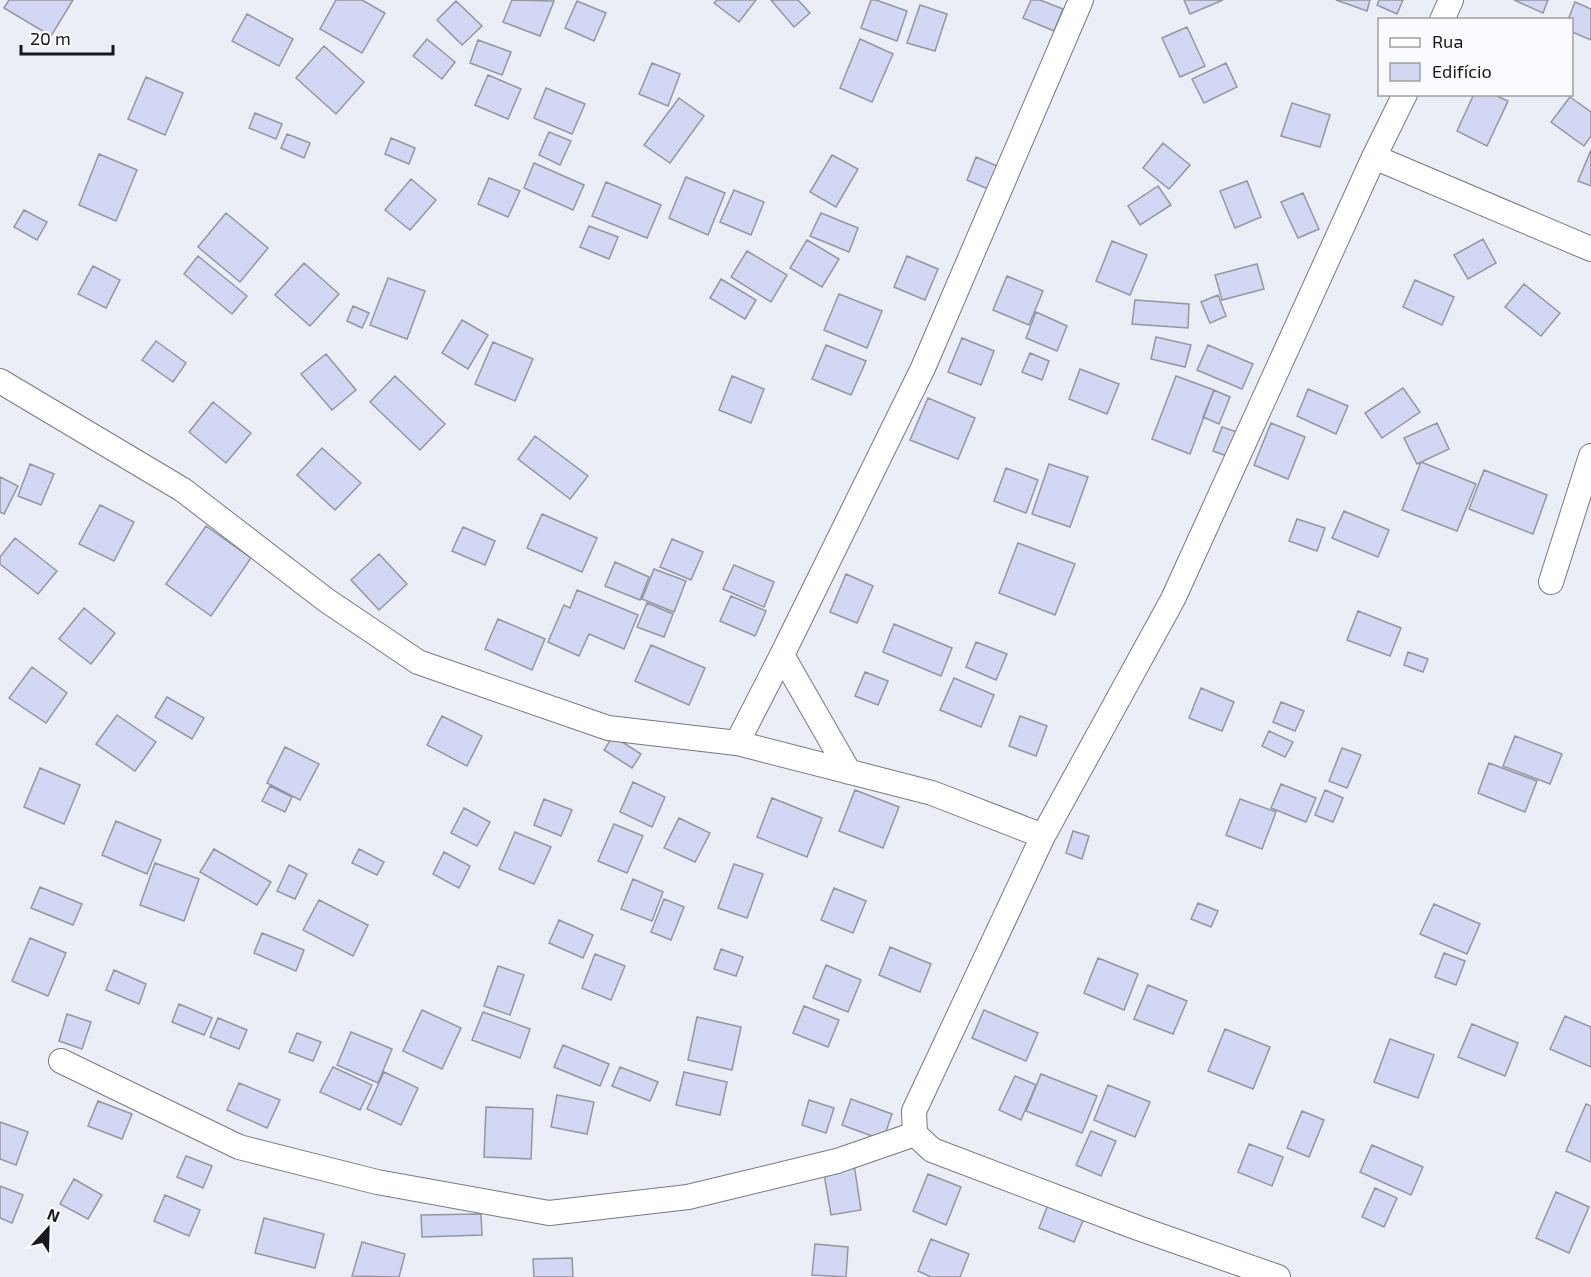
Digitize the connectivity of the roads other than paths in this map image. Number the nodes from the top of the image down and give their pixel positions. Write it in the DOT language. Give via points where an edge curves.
graph roads {
  1 [pos="1081,0"];
  2 [pos="1451,0"];
  3 [pos="1443,18"];
  4 [pos="1404,96"];
  5 [pos="1374,158"];
  6 [pos="1591,249"];
  7 [pos="0,381"];
  8 [pos="1591,456"];
  9 [pos="1551,582"];
  10 [pos="782,655"];
  11 [pos="737,742"];
  12 [pos="849,772"];
  13 [pos="1043,836"];
  14 [pos="61,1061"];
  15 [pos="915,1134"];
  16 [pos="1278,1277"];
  1 -- 10 [label="street" via="923,368"];
  2 -- 3 [label="street"];
  4 -- 5 [label="street"];
  5 -- 6 [label="street"];
  5 -- 13 [label="street" via="1173,599"];
  7 -- 11 [label="street" via="183,490 326,600 418,662 608,728"];
  8 -- 9 [label="street"];
  10 -- 11 [label="street"];
  10 -- 12 [label="street"];
  11 -- 12 [label="street"];
  12 -- 13 [label="street" via="932,793"];
  13 -- 15 [label="street" via="914,1111"];
  14 -- 15 [label="street" via="239,1147 377,1182 549,1213 688,1197 837,1161"];
  15 -- 16 [label="street" via="932,1150"];
}
